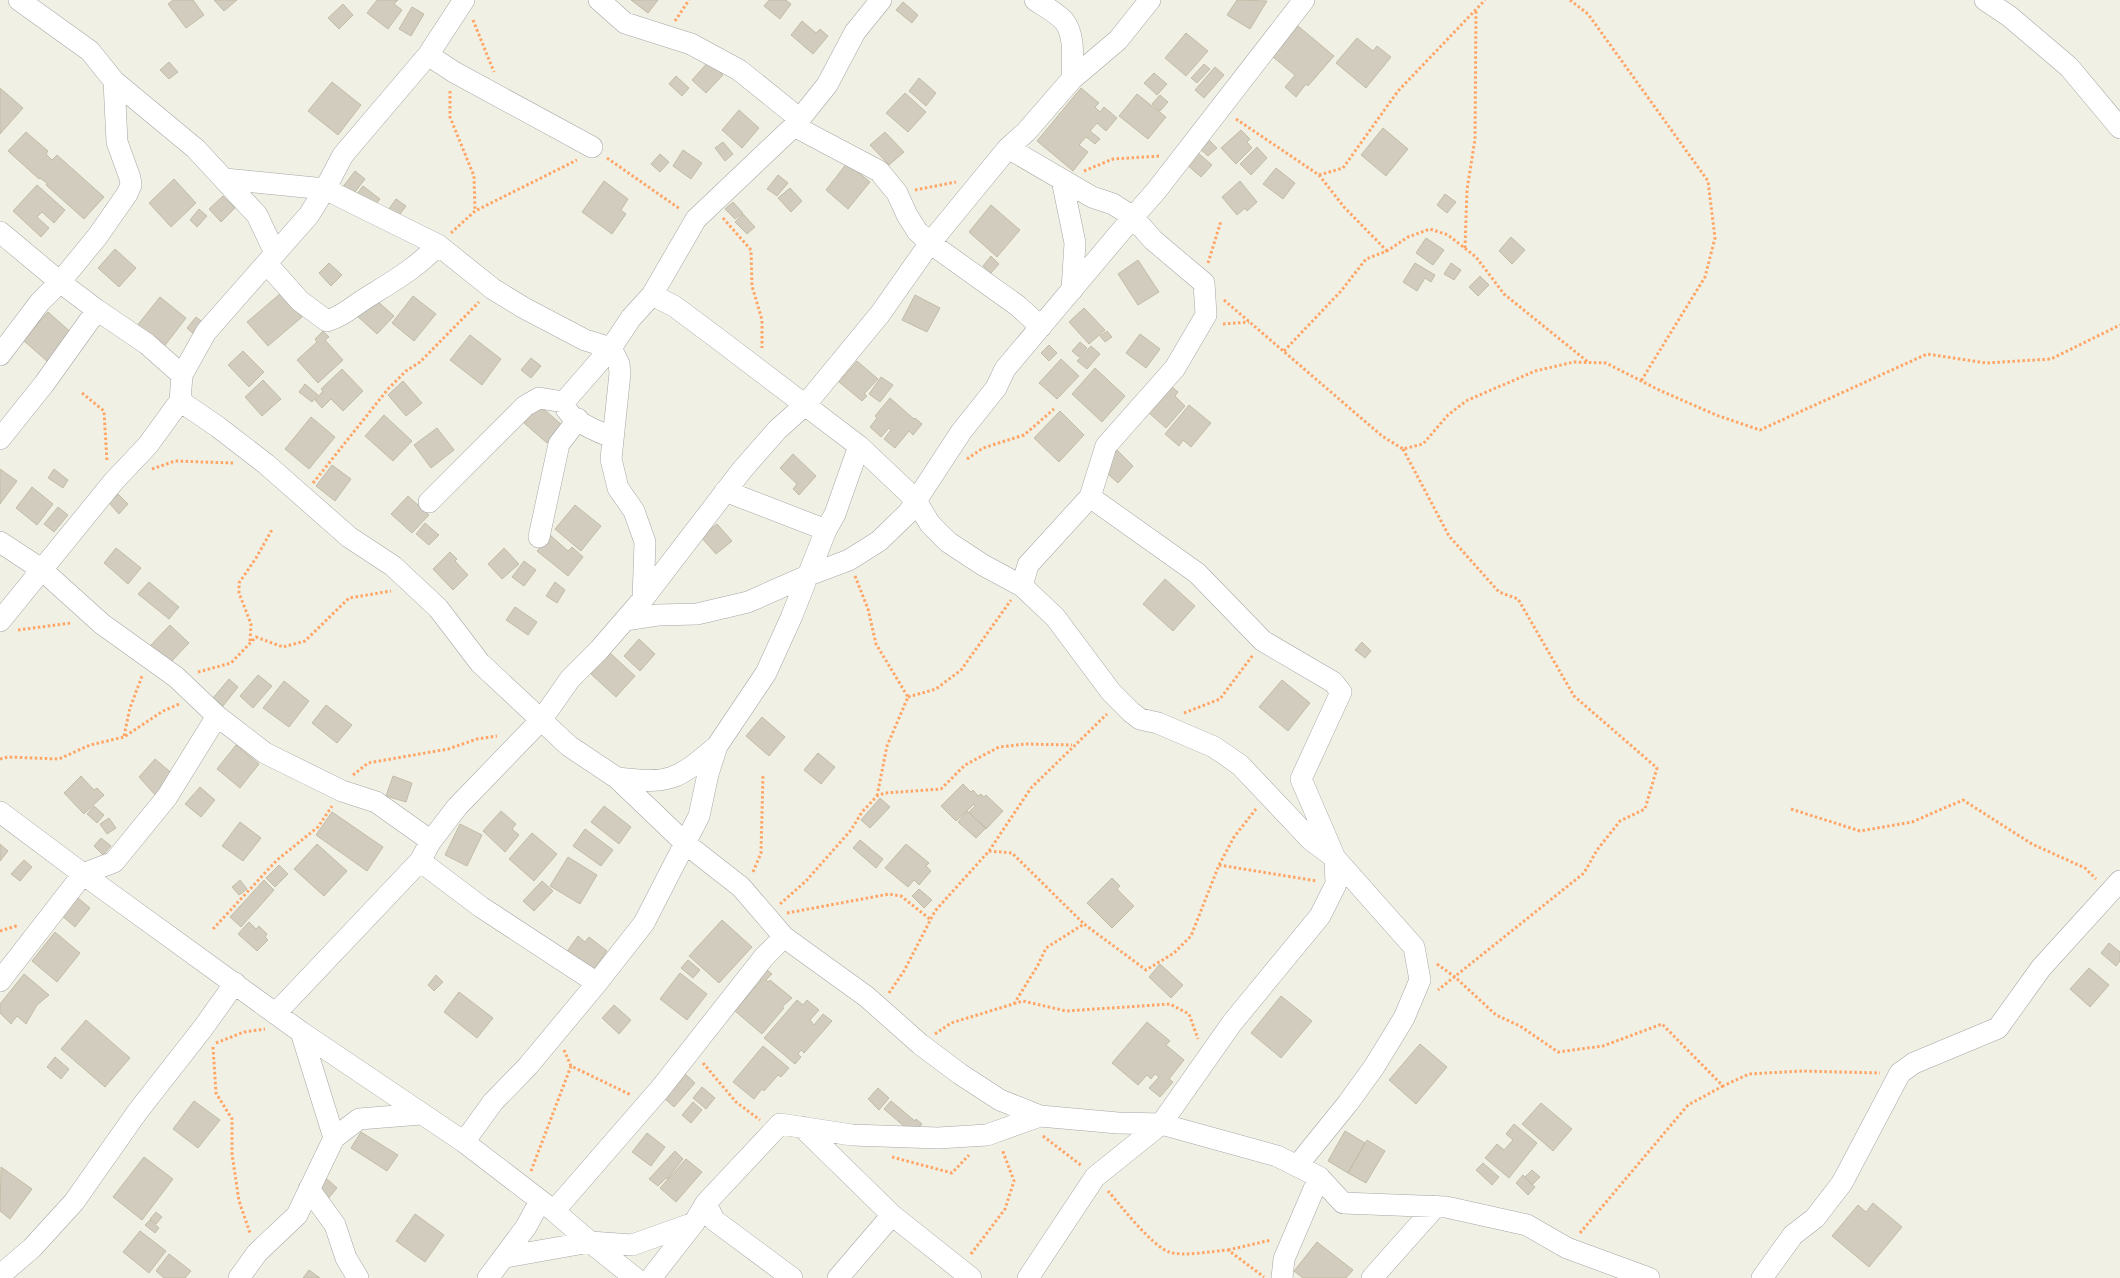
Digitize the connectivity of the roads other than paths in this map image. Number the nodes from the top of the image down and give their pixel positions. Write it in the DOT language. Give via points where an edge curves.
graph roads {
  1 [pos="19,0"];
  2 [pos="598,0"];
  3 [pos="880,0"];
  4 [pos="1035,0"];
  5 [pos="1150,0"];
  6 [pos="1304,0"];
  7 [pos="1985,0"];
  8 [pos="468,9"];
  9 [pos="428,55"];
  10 [pos="1072,80"];
  11 [pos="114,81"];
  12 [pos="797,123"];
  13 [pos="2120,128"];
  14 [pos="592,147"];
  15 [pos="1008,148"];
  16 [pos="225,179"];
  17 [pos="1062,180"];
  18 [pos="326,189"];
  19 [pos="1133,217"];
  20 [pos="0,232"];
  21 [pos="930,243"];
  22 [pos="438,245"];
  23 [pos="271,258"];
  24 [pos="60,282"];
  25 [pos="1072,290"];
  26 [pos="652,295"];
  27 [pos="97,310"];
  28 [pos="1042,327"];
  29 [pos="612,348"];
  30 [pos="0,355"];
  31 [pos="182,375"];
  32 [pos="180,401"];
  33 [pos="564,402"];
  34 [pos="806,404"];
  35 [pos="578,420"];
  36 [pos="612,437"];
  37 [pos="0,439"];
  38 [pos="858,446"];
  39 [pos="725,491"];
  40 [pos="1090,497"];
  41 [pos="915,499"];
  42 [pos="429,502"];
  43 [pos="826,530"];
  44 [pos="539,536"];
  45 [pos="0,542"];
  46 [pos="41,569"];
  47 [pos="809,575"];
  48 [pos="1022,586"];
  49 [pos="643,599"];
  50 [pos="625,620"];
  51 [pos="8,626"];
  52 [pos="217,716"];
  53 [pos="542,719"];
  54 [pos="717,746"];
  55 [pos="617,778"];
  56 [pos="0,812"];
  57 [pos="432,841"];
  58 [pos="686,844"];
  59 [pos="1335,858"];
  60 [pos="420,860"];
  61 [pos="83,874"];
  62 [pos="2115,887"];
  63 [pos="784,937"];
  64 [pos="0,981"];
  65 [pos="234,983"];
  66 [pos="597,983"];
  67 [pos="276,1013"];
  68 [pos="301,1032"];
  69 [pos="421,1114"];
  70 [pos="1033,1119"];
  71 [pos="1161,1124"];
  72 [pos="802,1127"];
  73 [pos="334,1138"];
  74 [pos="464,1142"];
  75 [pos="1297,1166"];
  76 [pos="1320,1177"];
  77 [pos="309,1189"];
  78 [pos="540,1201"];
  79 [pos="706,1203"];
  80 [pos="1436,1206"];
  81 [pos="892,1215"];
  82 [pos="694,1223"];
  83 [pos="590,1242"];
  84 [pos="505,1258"];
  85 [pos="966,1273"];
  86 [pos="0,1278"];
  87 [pos="239,1278"];
  88 [pos="358,1278"];
  89 [pos="488,1278"];
  90 [pos="635,1278"];
  91 [pos="651,1278"];
  92 [pos="792,1278"];
  93 [pos="838,1278"];
  94 [pos="1028,1278"];
  95 [pos="1282,1278"];
  96 [pos="1372,1278"];
  97 [pos="1649,1278"];
  98 [pos="1762,1278"];
  1 -- 11 [label="street" via="90,51"];
  2 -- 12 [label="street" via="625,23 691,44 739,70"];
  3 -- 12 [label="street" via="854,32 828,85"];
  4 -- 10 [label="street" via="1063,20 1069,30"];
  5 -- 10 [label="street" via="1118,40"];
  6 -- 19 [label="street"];
  7 -- 13 [label="street" via="2069,67"];
  8 -- 9 [label="street"];
  9 -- 14 [label="street"];
  9 -- 18 [label="street" via="343,155"];
  10 -- 15 [label="street"];
  11 -- 16 [label="street" via="196,149"];
  11 -- 24 [label="street" via="117,142 131,185 97,237"];
  12 -- 21 [label="street" via="878,171 897,194 918,231"];
  12 -- 26 [label="street" via="696,219"];
  15 -- 17 [label="street"];
  15 -- 21 [label="street"];
  16 -- 18 [label="street"];
  16 -- 23 [label="street" via="257,215"];
  17 -- 19 [label="street"];
  17 -- 25 [label="street" via="1075,243"];
  18 -- 22 [label="street"];
  18 -- 23 [label="street" via="309,215"];
  19 -- 25 [label="street"];
  19 -- 40 [label="street" via="1153,240 1204,283 1206,315 1175,368 1106,446"];
  20 -- 24 [label="street"];
  21 -- 28 [label="street"];
  21 -- 34 [label="street" via="880,314"];
  22 -- 23 [label="street" via="424,260 389,284 338,318 327,321 300,301"];
  22 -- 29 [label="street" via="524,308 585,340"];
  23 -- 31 [label="street" via="206,332"];
  24 -- 27 [label="street"];
  24 -- 30 [label="street" via="40,302"];
  25 -- 28 [label="street"];
  26 -- 29 [label="street" via="631,318"];
  26 -- 34 [label="street" via="674,306"];
  27 -- 31 [label="street" via="146,344"];
  27 -- 37 [label="street"];
  28 -- 41 [label="street" via="1005,369 996,388"];
  29 -- 33 [label="street"];
  29 -- 36 [label="street" via="620,364 620,373"];
  31 -- 32 [label="street"];
  32 -- 46 [label="street" via="148,445"];
  32 -- 53 [label="street" via="266,464 349,537 393,566 438,608 480,663"];
  33 -- 35 [label="street"];
  33 -- 42 [label="street" via="539,398 525,406"];
  34 -- 38 [label="street"];
  34 -- 39 [label="street" via="777,430"];
  35 -- 36 [label="street"];
  35 -- 44 [label="street" via="559,444"];
  36 -- 49 [label="street" via="611,459 618,488 634,511 645,542"];
  38 -- 41 [label="street"];
  38 -- 43 [label="street" via="835,514"];
  39 -- 43 [label="street"];
  39 -- 49 [label="street"];
  40 -- 48 [label="street" via="1028,565"];
  40 -- 59 [label="street" via="1197,573 1263,641 1333,682 1341,692 1301,779"];
  41 -- 47 [label="street" via="908,513 879,541 849,560"];
  41 -- 48 [label="street" via="930,524 948,542"];
  43 -- 47 [label="street"];
  45 -- 46 [label="street"];
  46 -- 51 [label="street"];
  46 -- 52 [label="street" via="102,624 176,678"];
  47 -- 50 [label="street" via="748,602 697,614"];
  47 -- 54 [label="street" via="766,673"];
  48 -- 59 [label="street" via="1055,617 1111,692 1140,719 1158,723 1214,747 1240,765 1311,840"];
  49 -- 50 [label="street"];
  50 -- 53 [label="street" via="570,679"];
  52 -- 57 [label="street" via="264,753 342,791 376,802"];
  52 -- 61 [label="street" via="167,797 114,862"];
  53 -- 55 [label="street" via="569,746"];
  53 -- 57 [label="street" via="456,807"];
  54 -- 55 [label="street" via="680,775 667,780"];
  54 -- 58 [label="street" via="699,816"];
  55 -- 58 [label="street"];
  56 -- 61 [label="street"];
  57 -- 60 [label="street"];
  58 -- 63 [label="street" via="745,892"];
  58 -- 66 [label="street" via="644,923"];
  59 -- 71 [label="street" via="1336,884 1320,916 1232,1023"];
  59 -- 75 [label="street" via="1414,947 1420,980 1404,1018 1364,1081"];
  60 -- 66 [label="street" via="481,906"];
  60 -- 67 [label="street"];
  61 -- 64 [label="street"];
  61 -- 65 [label="street"];
  62 -- 98 [label="street" via="2041,968 1998,1028 1914,1062 1900,1073 1842,1183 1815,1218 1793,1235"];
  63 -- 70 [label="street" via="878,1007 960,1074"];
  63 -- 78 [label="street" via="764,957 660,1089"];
  65 -- 67 [label="street"];
  65 -- 86 [label="street" via="74,1202"];
  66 -- 74 [label="street" via="528,1066 493,1102"];
  67 -- 68 [label="street"];
  68 -- 69 [label="street"];
  68 -- 73 [label="street"];
  69 -- 73 [label="street" via="360,1119"];
  69 -- 74 [label="street"];
  70 -- 71 [label="street"];
  70 -- 72 [label="street" via="987,1135 938,1138 852,1135"];
  71 -- 75 [label="street" via="1277,1156"];
  71 -- 94 [label="street" via="1095,1176"];
  72 -- 79 [label="street" via="780,1124"];
  72 -- 81 [label="street"];
  73 -- 77 [label="street"];
  74 -- 78 [label="street"];
  75 -- 76 [label="street"];
  76 -- 80 [label="street" via="1343,1204"];
  76 -- 95 [label="street" via="1284,1259"];
  77 -- 87 [label="street" via="297,1215 257,1253"];
  77 -- 88 [label="street" via="335,1225 346,1258"];
  78 -- 83 [label="street"];
  78 -- 84 [label="street"];
  79 -- 82 [label="street"];
  79 -- 92 [label="street" via="714,1220"];
  80 -- 96 [label="street"];
  80 -- 97 [label="street" via="1527,1225 1567,1248"];
  81 -- 85 [label="street"];
  81 -- 93 [label="street"];
  82 -- 83 [label="street" via="632,1245"];
  82 -- 91 [label="street"];
  83 -- 84 [label="street"];
  83 -- 90 [label="street"];
  84 -- 89 [label="street"];
}
